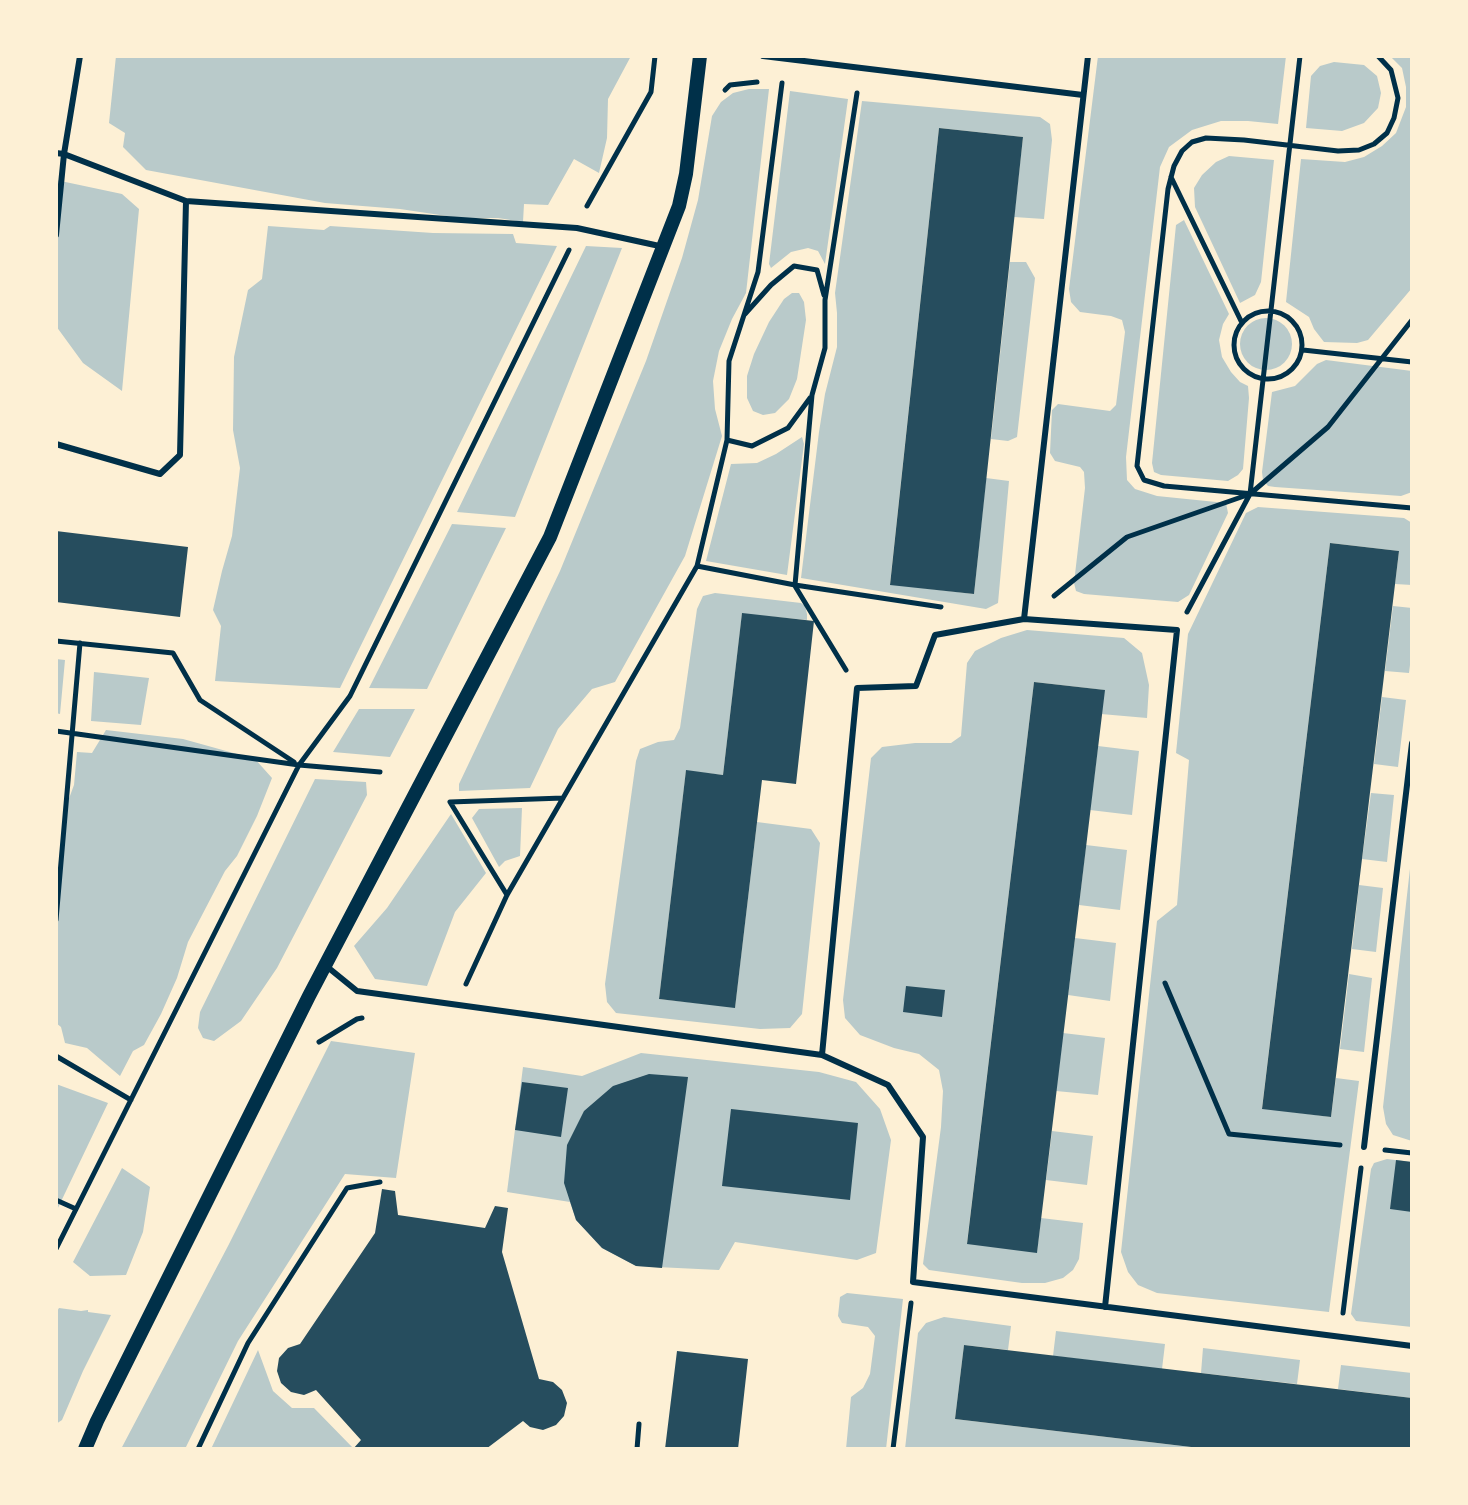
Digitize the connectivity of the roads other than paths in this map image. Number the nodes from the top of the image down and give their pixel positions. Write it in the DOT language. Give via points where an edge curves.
graph roads {
  1 [pos="80,56"];
  2 [pos="700,56"];
  3 [pos="763,56"];
  4 [pos="1088,56"];
  5 [pos="1083,95"];
  6 [pos="60,153"];
  7 [pos="186,201"];
  8 [pos="56,235"];
  9 [pos="664,247"];
  10 [pos="56,444"];
  11 [pos="1024,619"];
  12 [pos="1412,743"];
  13 [pos="325,965"];
  14 [pos="822,1055"];
  15 [pos="1364,1147"];
  16 [pos="1105,1307"];
  17 [pos="1412,1346"];
  18 [pos="85,1449"];
  1 -- 6 [label="lane"];
  2 -- 9 [label="street" via="686,174"];
  3 -- 5 [label="lane"];
  4 -- 5 [label="lane"];
  5 -- 11 [label="lane"];
  6 -- 7 [label="lane"];
  6 -- 8 [label="lane"];
  7 -- 9 [label="lane" via="577,228"];
  7 -- 10 [label="lane" via="180,455 160,474"];
  9 -- 13 [label="street" via="550,537"];
  11 -- 14 [label="lane" via="935,635 916,686 857,688"];
  11 -- 16 [label="lane" via="1177,630"];
  12 -- 15 [label="lane"];
  13 -- 14 [label="lane" via="357,991"];
  13 -- 18 [label="street"];
  14 -- 16 [label="lane" via="888,1085 923,1137 913,1282"];
  16 -- 17 [label="lane"];
}
